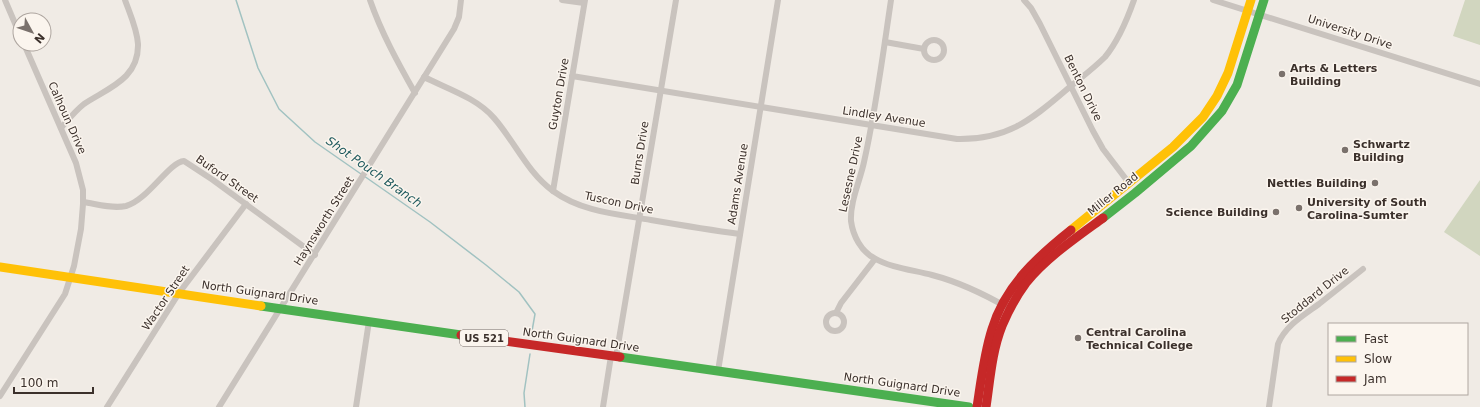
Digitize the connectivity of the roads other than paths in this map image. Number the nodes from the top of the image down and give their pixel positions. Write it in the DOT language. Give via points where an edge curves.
graph roads {
  1 [pos="5,0"];
  2 [pos="125,0"];
  3 [pos="370,0"];
  4 [pos="461,0"];
  5 [pos="562,0"];
  6 [pos="676,0"];
  7 [pos="778,0"];
  8 [pos="891,0"];
  9 [pos="1024,0"];
  10 [pos="1134,0"];
  11 [pos="1213,0"];
  12 [pos="1251,0"];
  13 [pos="1264,0"];
  14 [pos="584,2"];
  15 [pos="1248,10"];
  16 [pos="1260,14"];
  17 [pos="12,16"];
  18 [pos="885,42"];
  19 [pos="924,49"];
  20 [pos="28,52"];
  21 [pos="572,76"];
  22 [pos="424,77"];
  23 [pos="1480,84"];
  24 [pos="1071,86"];
  25 [pos="661,91"];
  26 [pos="415,92"];
  27 [pos="761,107"];
  28 [pos="871,125"];
  29 [pos="61,128"];
  30 [pos="1129,183"];
  31 [pos="553,191"];
  32 [pos="83,202"];
  33 [pos="246,204"];
  34 [pos="640,218"];
  35 [pos="740,234"];
  36 [pos="315,255"];
  37 [pos="875,259"];
  38 [pos="0,267"];
  39 [pos="1363,269"];
  40 [pos="71,277"];
  41 [pos="179,293"];
  42 [pos="1002,304"];
  43 [pos="282,308"];
  44 [pos="1010,309"];
  45 [pos="836,313"];
  46 [pos="369,321"];
  47 [pos="614,357"];
  48 [pos="718,370"];
  49 [pos="0,396"];
  50 [pos="107,407"];
  51 [pos="219,407"];
  52 [pos="356,407"];
  53 [pos="604,407"];
  54 [pos="969,407"];
  55 [pos="977,407"];
  56 [pos="986,407"];
  57 [pos="1269,407"];
  1 -- 17 [label="street"];
  2 -- 29 [label="street" via="136,34 137,53 134,63 122,81 83,105"];
  3 -- 26 [label="street" via="394,54"];
  4 -- 22 [label="street, Haynsworth Street" via="457,24"];
  5 -- 14 [label="street"];
  6 -- 25 [label="street, Burns Drive"];
  7 -- 27 [label="street, Adams Avenue"];
  8 -- 18 [label="street, Lesesne Drive"];
  9 -- 24 [label="street, Benton Drive" via="1035,15"];
  10 -- 24 [label="street, Lindley Avenue" via="1124,27 1105,57"];
  11 -- 15 [label="street, University Drive"];
  12 -- 15 [label="main road, Miller Road"];
  13 -- 16 [label="main road, Miller Road"];
  14 -- 21 [label="street, Guyton Drive"];
  15 -- 16 [label="street, University Drive"];
  15 -- 30 [label="main road, Miller Road" via="1228,74 1212,105 1187,134"];
  16 -- 23 [label="street, University Drive"];
  16 -- 44 [label="main road, Miller Road" via="1237,85 1222,111 1191,146 1038,269"];
  18 -- 19 [label="street"];
  18 -- 28 [label="street, Lesesne Drive"];
  20 -- 29 [label="street, Calhoun Drive"];
  21 -- 25 [label="street, Lindley Avenue"];
  21 -- 31 [label="street, Guyton Drive"];
  22 -- 26 [label="street, Haynsworth Street"];
  22 -- 31 [label="street, Tuscon Drive" via="471,100 487,111 534,174"];
  24 -- 28 [label="street, Lindley Avenue" via="1040,113 1024,123 1003,133 983,138 957,139"];
  24 -- 30 [label="street, Benton Drive" via="1103,149"];
  25 -- 27 [label="street, Lindley Avenue"];
  25 -- 34 [label="street, Burns Drive"];
  26 -- 36 [label="street, Haynsworth Street"];
  27 -- 28 [label="street, Lindley Avenue"];
  27 -- 35 [label="street, Adams Avenue"];
  28 -- 37 [label="street, Lesesne Drive" via="851,221 854,235 860,245"];
  29 -- 32 [label="street, Calhoun Drive" via="80,174"];
  30 -- 42 [label="main road, Miller Road" via="1033,262"];
  31 -- 34 [label="street, Tuscon Drive" via="582,207"];
  32 -- 33 [label="street, Buford Street" via="112,207 136,202 180,161 184,161"];
  32 -- 40 [label="street, Calhoun Drive" via="81,229"];
  33 -- 36 [label="street, Buford Street"];
  33 -- 41 [label="street, Wactor Street"];
  34 -- 35 [label="street, Tuscon Drive"];
  34 -- 47 [label="street, Burns Drive"];
  35 -- 48 [label="street, Adams Avenue"];
  36 -- 43 [label="street, Haynsworth Street"];
  37 -- 42 [label="street, Lesesne Drive" via="954,282"];
  37 -- 45 [label="street"];
  38 -- 40 [label="main road, North Guignard Drive / US 521"];
  39 -- 57 [label="street, Stoddard Drive" via="1280,337"];
  40 -- 41 [label="main road, North Guignard Drive / US 521"];
  40 -- 49 [label="street, Calhoun Drive" via="60,302"];
  41 -- 43 [label="main road, North Guignard Drive / US 521"];
  41 -- 50 [label="street, Wactor Street"];
  42 -- 44 [label="street, Lesesne Drive"];
  42 -- 55 [label="main road, Miller Road" via="987,351"];
  43 -- 46 [label="main road, North Guignard Drive / US 521"];
  43 -- 51 [label="street, Haynsworth Street"];
  44 -- 56 [label="main road, Miller Road" via="994,355"];
  46 -- 47 [label="main road, North Guignard Drive / US 521"];
  46 -- 52 [label="street"];
  47 -- 48 [label="main road, North Guignard Drive / US 521"];
  47 -- 53 [label="street, Burns Drive"];
  48 -- 54 [label="main road, North Guignard Drive / US 521"];
}
